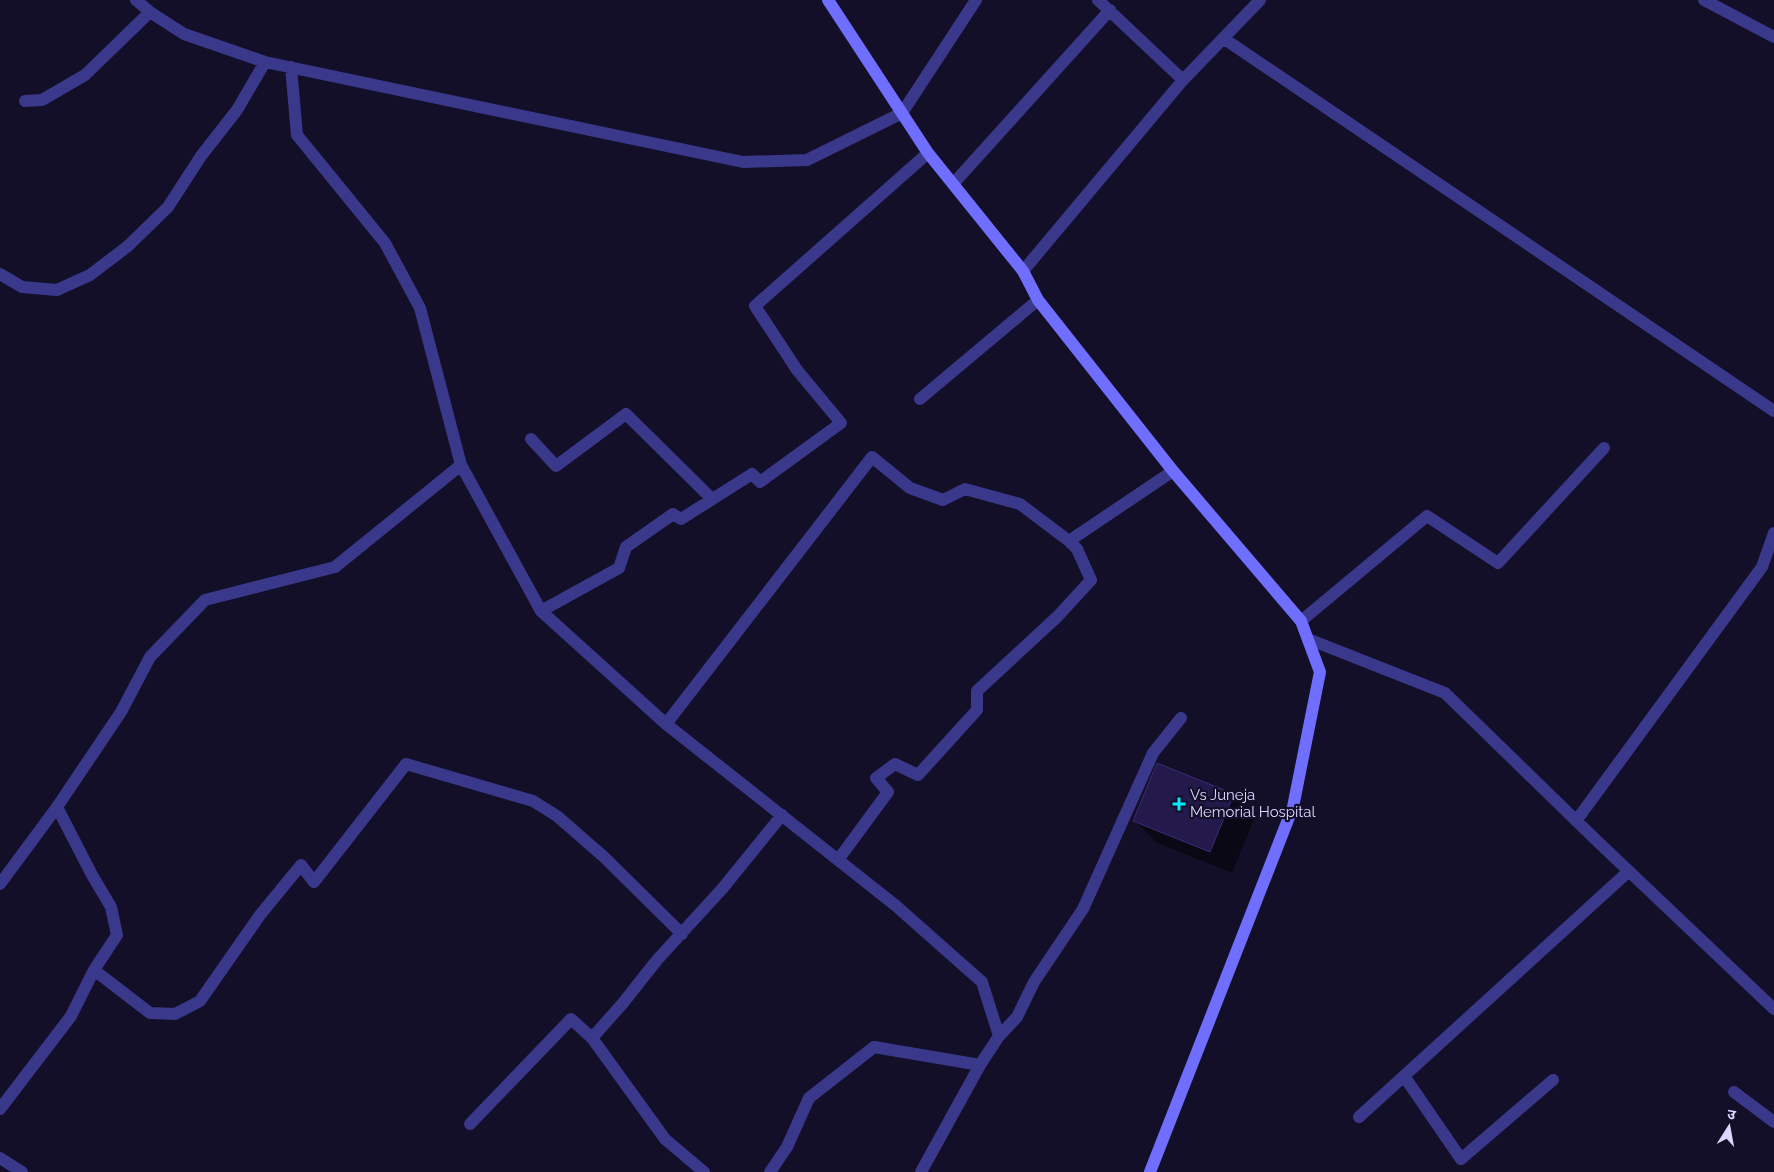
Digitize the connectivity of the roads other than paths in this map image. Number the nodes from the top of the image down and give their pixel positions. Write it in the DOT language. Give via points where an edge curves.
graph roads {
  1 [pos="136,0"];
  2 [pos="828,0"];
  3 [pos="976,0"];
  4 [pos="1098,0"];
  5 [pos="1260,0"];
  6 [pos="1704,0"];
  7 [pos="1110,10"];
  8 [pos="150,12"];
  9 [pos="1774,37"];
  10 [pos="1224,38"];
  11 [pos="265,62"];
  12 [pos="291,67"];
  13 [pos="1183,80"];
  14 [pos="25,101"];
  15 [pos="902,113"];
  16 [pos="928,153"];
  17 [pos="953,184"];
  18 [pos="1023,271"];
  19 [pos="0,274"];
  20 [pos="1038,300"];
  21 [pos="920,399"];
  22 [pos="1774,412"];
  23 [pos="531,439"];
  24 [pos="1604,448"];
  25 [pos="461,465"];
  26 [pos="1173,471"];
  27 [pos="712,499"];
  28 [pos="1774,533"];
  29 [pos="1069,541"];
  30 [pos="541,610"];
  31 [pos="1301,620"];
  32 [pos="1308,639"];
  33 [pos="1181,718"];
  34 [pos="666,724"];
  35 [pos="57,807"];
  36 [pos="782,815"];
  37 [pos="1576,821"];
  38 [pos="838,860"];
  39 [pos="1629,872"];
  40 [pos="0,884"];
  41 [pos="682,934"];
  42 [pos="94,970"];
  43 [pos="1774,1008"];
  44 [pos="999,1036"];
  45 [pos="592,1038"];
  46 [pos="980,1065"];
  47 [pos="1404,1076"];
  48 [pos="1553,1080"];
  49 [pos="1734,1092"];
  50 [pos="0,1109"];
  51 [pos="1359,1117"];
  52 [pos="1774,1122"];
  53 [pos="470,1124"];
  54 [pos="0,1158"];
  55 [pos="22,1172"];
  56 [pos="704,1172"];
  57 [pos="770,1172"];
  58 [pos="921,1172"];
  59 [pos="1150,1172"];
  1 -- 8 [label="street"];
  2 -- 15 [label="main road"];
  3 -- 15 [label="street"];
  4 -- 7 [label="street"];
  5 -- 10 [label="street"];
  6 -- 9 [label="street"];
  7 -- 13 [label="street"];
  7 -- 17 [label="street"];
  8 -- 11 [label="street" via="184,34"];
  8 -- 14 [label="street" via="85,75 42,100"];
  10 -- 13 [label="street"];
  10 -- 22 [label="street"];
  11 -- 12 [label="street"];
  11 -- 19 [label="street" via="236,110 168,207 128,246 90,275 58,290 22,287"];
  12 -- 15 [label="street" via="743,162 807,160"];
  12 -- 25 [label="street" via="297,135 385,243 420,308"];
  13 -- 18 [label="street"];
  15 -- 16 [label="main road"];
  16 -- 17 [label="main road"];
  16 -- 27 [label="street" via="756,306 797,370 841,423 760,482 752,474"];
  17 -- 18 [label="main road"];
  18 -- 20 [label="main road"];
  20 -- 21 [label="street"];
  20 -- 26 [label="main road"];
  23 -- 27 [label="street" via="556,466 626,414"];
  24 -- 31 [label="street" via="1498,563 1427,516"];
  25 -- 30 [label="street"];
  25 -- 35 [label="street" via="335,567 205,600 150,656 121,712"];
  26 -- 29 [label="street"];
  26 -- 31 [label="main road"];
  27 -- 30 [label="street" via="681,519 672,514 626,547 619,568"];
  28 -- 37 [label="street" via="1762,566"];
  29 -- 34 [label="street" via="1020,504 965,489 943,500 910,488 872,457"];
  29 -- 38 [label="street" via="1077,549 1091,580 1058,616 977,691 977,710 918,775 895,764 876,778 888,792"];
  30 -- 34 [label="street"];
  31 -- 32 [label="main road"];
  32 -- 37 [label="street" via="1445,693"];
  32 -- 59 [label="main road" via="1320,672 1293,807"];
  33 -- 44 [label="street" via="1153,753 1084,909 1034,982 1017,1017"];
  34 -- 36 [label="street"];
  35 -- 40 [label="street"];
  35 -- 42 [label="street" via="111,907 117,935"];
  36 -- 38 [label="street"];
  36 -- 41 [label="street"];
  37 -- 39 [label="street"];
  38 -- 44 [label="street" via="896,905 982,982"];
  39 -- 43 [label="street"];
  39 -- 47 [label="street"];
  41 -- 42 [label="street" via="604,857 557,816 533,801 406,764 314,882 301,865 260,915 200,1001 175,1014 150,1013"];
  41 -- 45 [label="street"];
  42 -- 50 [label="street" via="71,1016"];
  44 -- 46 [label="street"];
  45 -- 53 [label="street" via="571,1019"];
  45 -- 56 [label="street" via="665,1140"];
  46 -- 57 [label="street" via="874,1047 809,1098 787,1147"];
  46 -- 58 [label="street"];
  47 -- 48 [label="street" via="1461,1159"];
  47 -- 51 [label="street"];
  49 -- 52 [label="street"];
  54 -- 55 [label="street"];
}
